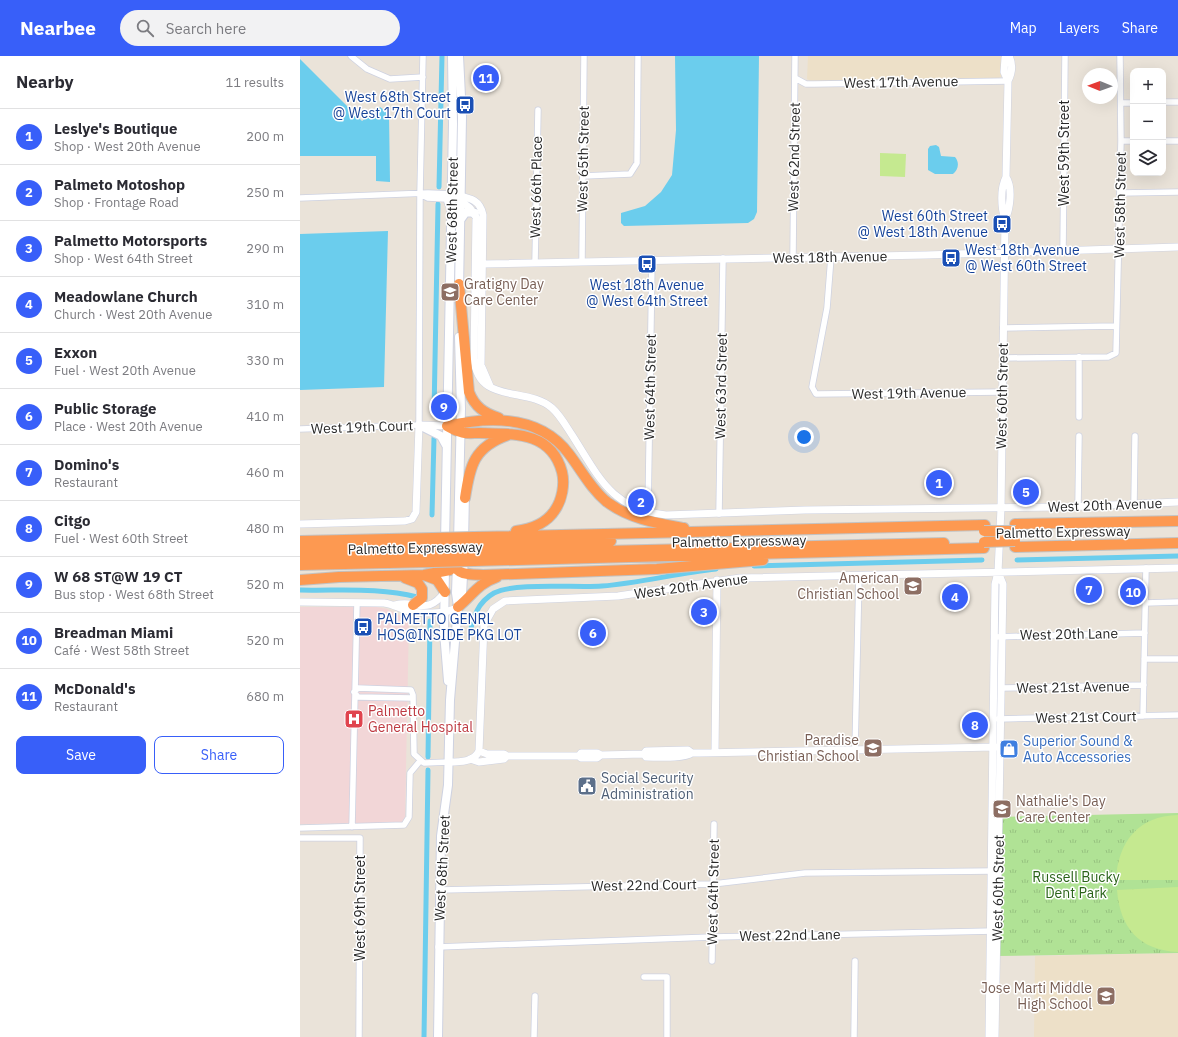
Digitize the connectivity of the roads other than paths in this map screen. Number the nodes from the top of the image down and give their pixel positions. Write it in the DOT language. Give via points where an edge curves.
graph roads {
  1 [pos="351,56"];
  2 [pos="423,56"];
  3 [pos="452,56"];
  4 [pos="459,56"];
  5 [pos="584,56"];
  6 [pos="638,56"];
  7 [pos="795,56"];
  8 [pos="1008,56"];
  9 [pos="1065,56"];
  10 [pos="1120,56"];
  11 [pos="423,77"];
  12 [pos="795,78"];
  13 [pos="1008,81"];
  14 [pos="1166,102"];
  15 [pos="1178,102"];
  16 [pos="1121,103"];
  17 [pos="1130,103"];
  18 [pos="538,110"];
  19 [pos="1121,141"];
  20 [pos="1130,141"];
  21 [pos="1166,141"];
  22 [pos="1178,141"];
  23 [pos="583,176"];
  24 [pos="1178,192"];
  25 [pos="1120,193"];
  26 [pos="420,194"];
  27 [pos="452,194"];
  28 [pos="300,198"];
  29 [pos="461,198"];
  30 [pos="475,213"];
  31 [pos="452,214"];
  32 [pos="460,219"];
  33 [pos="1178,247"];
  34 [pos="1119,249"];
  35 [pos="1063,251"];
  36 [pos="1004,253"];
  37 [pos="476,254"];
  38 [pos="793,257"];
  39 [pos="831,257"];
  40 [pos="723,258"];
  41 [pos="652,260"];
  42 [pos="582,262"];
  43 [pos="535,263"];
  44 [pos="483,264"];
  45 [pos="459,284"];
  46 [pos="1116,326"];
  47 [pos="1003,328"];
  48 [pos="1003,358"];
  49 [pos="1079,358"];
  50 [pos="490,387"];
  51 [pos="1002,392"];
  52 [pos="1079,417"];
  53 [pos="510,422"];
  54 [pos="419,425"];
  55 [pos="447,426"];
  56 [pos="461,427"];
  57 [pos="300,428"];
  58 [pos="512,434"];
  59 [pos="1079,436"];
  60 [pos="1135,436"];
  61 [pos="447,447"];
  62 [pos="465,498"];
  63 [pos="1178,502"];
  64 [pos="1134,504"];
  65 [pos="1078,506"];
  66 [pos="1001,508"];
  67 [pos="648,513"];
  68 [pos="719,514"];
  69 [pos="1178,521"];
  70 [pos="300,524"];
  71 [pos="1178,527"];
  72 [pos="710,532"];
  73 [pos="984,536"];
  74 [pos="1015,536"];
  75 [pos="1178,537"];
  76 [pos="300,541"];
  77 [pos="1178,543"];
  78 [pos="300,548"];
  79 [pos="445,548"];
  80 [pos="474,549"];
  81 [pos="432,550"];
  82 [pos="806,553"];
  83 [pos="300,558"];
  84 [pos="300,565"];
  85 [pos="1146,568"];
  86 [pos="1178,568"];
  87 [pos="455,569"];
  88 [pos="998,572"];
  89 [pos="503,574"];
  90 [pos="424,575"];
  91 [pos="859,575"];
  92 [pos="399,576"];
  93 [pos="300,580"];
  94 [pos="717,580"];
  95 [pos="445,592"];
  96 [pos="300,602"];
  97 [pos="1178,602"];
  98 [pos="357,603"];
  99 [pos="1145,603"];
  100 [pos="394,605"];
  101 [pos="413,605"];
  102 [pos="458,607"];
  103 [pos="444,612"];
  104 [pos="1145,632"];
  105 [pos="1002,636"];
  106 [pos="994,637"];
  107 [pos="1144,659"];
  108 [pos="1178,659"];
  109 [pos="1144,685"];
  110 [pos="1001,688"];
  111 [pos="354,692"];
  112 [pos="412,698"];
  113 [pos="450,700"];
  114 [pos="1178,715"];
  115 [pos="1143,716"];
  116 [pos="993,718"];
  117 [pos="1001,719"];
  118 [pos="997,747"];
  119 [pos="856,750"];
  120 [pos="479,751"];
  121 [pos="715,752"];
  122 [pos="507,756"];
  123 [pos="470,759"];
  124 [pos="420,761"];
  125 [pos="449,762"];
  126 [pos="714,824"];
  127 [pos="352,826"];
  128 [pos="300,828"];
  129 [pos="300,838"];
  130 [pos="992,871"];
  131 [pos="713,884"];
  132 [pos="439,890"];
  133 [pos="994,931"];
  134 [pos="712,937"];
  135 [pos="438,947"];
  136 [pos="712,961"];
  137 [pos="855,961"];
  138 [pos="644,977"];
  139 [pos="990,986"];
  140 [pos="535,996"];
  141 [pos="996,996"];
  142 [pos="359,1037"];
  143 [pos="438,1037"];
  144 [pos="534,1037"];
  145 [pos="667,1037"];
  146 [pos="854,1037"];
  147 [pos="989,1037"];
  148 [pos="995,1037"];
  1 -- 11 [label="street" via="367,69 390,78"];
  2 -- 11 [label="street"];
  3 -- 27 [label="main road, West 68th Street"];
  4 -- 29 [label="main road, West 68th Street" via="462,117"];
  5 -- 23 [label="street, West 65th Street"];
  6 -- 23 [label="street" via="637,163 634,170 630,174"];
  7 -- 12 [label="street, West 62nd Street"];
  8 -- 13 [label="street, West 60th Street" via="1005,58 1004,72"];
  9 -- 35 [label="street, West 59th Street"];
  10 -- 16 [label="street, West 58th Street"];
  11 -- 26 [label="street"];
  12 -- 13 [label="street, West 17th Avenue" via="806,84"];
  12 -- 38 [label="street, West 62nd Street"];
  13 -- 36 [label="street, West 60th Street" via="1006,177 1010,183"];
  14 -- 15 [label="street"];
  16 -- 17 [label="street"];
  16 -- 19 [label="street, West 58th Street"];
  18 -- 43 [label="street, West 66th Place"];
  19 -- 20 [label="street"];
  19 -- 25 [label="street, West 58th Street"];
  21 -- 22 [label="street"];
  23 -- 42 [label="street, West 65th Street"];
  24 -- 25 [label="street"];
  25 -- 34 [label="street, West 58th Street"];
  26 -- 27 [label="street"];
  26 -- 28 [label="street"];
  26 -- 31 [label="street" via="428,198 446,199"];
  26 -- 54 [label="street"];
  27 -- 29 [label="street"];
  27 -- 31 [label="main road, West 68th Street"];
  29 -- 30 [label="street"];
  29 -- 32 [label="main road, West 68th Street"];
  29 -- 44 [label="street" via="474,199 480,204 484,221"];
  30 -- 32 [label="main road" via="466,212"];
  30 -- 37 [label="street"];
  31 -- 55 [label="main road, West 68th Street"];
  32 -- 45 [label="main road, West 68th Street"];
  33 -- 34 [label="street, West 18th Avenue"];
  34 -- 35 [label="street, West 18th Avenue"];
  34 -- 46 [label="street, West 58th Street"];
  35 -- 36 [label="street, West 18th Avenue"];
  36 -- 39 [label="street, West 18th Avenue"];
  36 -- 47 [label="street, West 60th Street"];
  37 -- 44 [label="street"];
  37 -- 50 [label="street" via="475,367 482,382"];
  38 -- 39 [label="street, West 18th Avenue"];
  38 -- 40 [label="street, West 18th Avenue"];
  39 -- 51 [label="street, West 19th Avenue" via="827,308 812,387 816,394"];
  40 -- 41 [label="street, West 18th Avenue"];
  40 -- 68 [label="street, West 63rd Street"];
  41 -- 42 [label="street, West 18th Avenue"];
  41 -- 67 [label="street, West 64th Street"];
  42 -- 43 [label="street, West 18th Avenue"];
  43 -- 44 [label="street, West 18th Avenue"];
  44 -- 50 [label="street" via="481,365"];
  45 -- 53 [label="highway" via="469,392 476,406 482,411"];
  45 -- 56 [label="main road, West 68th Street"];
  46 -- 47 [label="street"];
  46 -- 49 [label="street, West 58th Street" via="1116,353 1108,357"];
  47 -- 48 [label="street, West 60th Street"];
  48 -- 49 [label="street"];
  48 -- 51 [label="street, West 60th Street"];
  49 -- 52 [label="street"];
  50 -- 67 [label="street, West 20th Avenue" via="499,392 544,403 552,408 604,484 627,504"];
  51 -- 66 [label="street, West 60th Street"];
  53 -- 56 [label="highway"];
  53 -- 72 [label="highway" via="529,424 554,438 570,455 594,490 622,512 650,522"];
  54 -- 55 [label="street, West 19th Court"];
  54 -- 57 [label="street, West 19th Court"];
  54 -- 61 [label="main road" via="441,436"];
  54 -- 70 [label="street" via="416,512 412,519"];
  55 -- 56 [label="highway"];
  55 -- 61 [label="main road, West 68th Street"];
  56 -- 58 [label="highway"];
  56 -- 62 [label="main road, West 68th Street" via="464,438"];
  56 -- 87 [label="main road, West 68th Street"];
  58 -- 62 [label="highway" via="480,451 470,470"];
  58 -- 80 [label="highway" via="529,437 553,453 563,477 560,500 555,510 541,524"];
  59 -- 65 [label="street"];
  60 -- 64 [label="street"];
  61 -- 79 [label="main road, West 68th Street"];
  62 -- 87 [label="main road, West 68th Street"];
  63 -- 64 [label="street, West 20th Avenue"];
  64 -- 65 [label="street, West 20th Avenue"];
  65 -- 66 [label="street, West 20th Avenue"];
  66 -- 68 [label="street, West 20th Avenue" via="805,510"];
  66 -- 88 [label="street, West 60th Street"];
  67 -- 68 [label="street, West 20th Avenue"];
  69 -- 74 [label="highway, Palmetto Expressway"];
  71 -- 74 [label="highway"];
  72 -- 73 [label="highway, Palmetto Expressway"];
  72 -- 80 [label="highway, Palmetto Expressway"];
  73 -- 74 [label="highway, Palmetto Expressway"];
  73 -- 74 [label="highway, Palmetto Expressway"];
  73 -- 80 [label="highway"];
  73 -- 82 [label="highway, Palmetto Expressway"];
  74 -- 75 [label="highway"];
  74 -- 77 [label="highway, Palmetto Expressway"];
  76 -- 81 [label="highway, Palmetto Expressway"];
  78 -- 81 [label="highway"];
  79 -- 87 [label="highway"];
  80 -- 81 [label="highway, Palmetto Expressway, bridge"];
  80 -- 81 [label="highway, Palmetto Expressway, bridge"];
  80 -- 82 [label="highway, Palmetto Expressway"];
  81 -- 83 [label="highway"];
  81 -- 84 [label="highway, Palmetto Expressway"];
  82 -- 89 [label="highway" via="761,561 657,569"];
  85 -- 86 [label="street, West 20th Avenue"];
  85 -- 88 [label="street, West 20th Avenue"];
  85 -- 99 [label="street"];
  87 -- 89 [label="highway"];
  87 -- 90 [label="highway"];
  87 -- 95 [label="main road, West 68th Street"];
  87 -- 102 [label="main road, West 68th Street" via="462,595"];
  88 -- 91 [label="street, West 20th Avenue"];
  88 -- 105 [label="street, West 60th Street" via="1003,584"];
  88 -- 106 [label="street, West 60th Street" via="995,584"];
  89 -- 102 [label="highway" via="486,580"];
  90 -- 92 [label="highway"];
  90 -- 95 [label="highway" via="437,580"];
  91 -- 94 [label="street, West 20th Avenue"];
  91 -- 119 [label="street"];
  92 -- 93 [label="highway"];
  92 -- 101 [label="highway" via="422,587 422,598"];
  94 -- 120 [label="street, West 20th Avenue" via="618,596 511,600 495,607 485,620 483,631"];
  94 -- 121 [label="street"];
  95 -- 101 [label="street" via="431,605"];
  95 -- 103 [label="main road, West 68th Street"];
  96 -- 98 [label="street"];
  97 -- 99 [label="street"];
  98 -- 100 [label="street"];
  98 -- 111 [label="street"];
  99 -- 104 [label="street"];
  100 -- 101 [label="street"];
  100 -- 103 [label="street" via="408,611"];
  102 -- 103 [label="street"];
  102 -- 113 [label="main road, West 68th Street"];
  103 -- 113 [label="main road, West 68th Street"];
  104 -- 105 [label="street, West 20th Lane"];
  104 -- 107 [label="street"];
  105 -- 106 [label="street, West 20th Lane"];
  105 -- 110 [label="street, West 60th Street"];
  106 -- 116 [label="street, West 60th Street"];
  107 -- 108 [label="street"];
  107 -- 109 [label="street"];
  109 -- 110 [label="street, West 21st Avenue"];
  109 -- 115 [label="street"];
  110 -- 117 [label="street, West 60th Street"];
  111 -- 112 [label="street" via="358,697"];
  111 -- 112 [label="street" via="358,688 409,690 412,691"];
  111 -- 127 [label="street"];
  112 -- 124 [label="street" via="413,749"];
  113 -- 125 [label="main road, West 68th Street"];
  114 -- 115 [label="street, West 21st Court"];
  115 -- 117 [label="street, West 21st Court"];
  116 -- 117 [label="street, West 21st Court"];
  116 -- 118 [label="street, West 60th Street"];
  117 -- 118 [label="street, West 60th Street"];
  118 -- 119 [label="street"];
  118 -- 130 [label="street, West 60th Street"];
  118 -- 133 [label="street, West 60th Street"];
  119 -- 121 [label="street"];
  120 -- 122 [label="street"];
  120 -- 123 [label="street"];
  121 -- 122 [label="street" via="692,753 688,750 646,751 644,754"];
  122 -- 123 [label="street" via="504,759 479,762"];
  123 -- 125 [label="street"];
  124 -- 125 [label="street"];
  124 -- 127 [label="street" via="410,773 410,814 407,822 399,826"];
  125 -- 132 [label="main road, West 68th Street" via="440,836"];
  126 -- 131 [label="street, West 64th Street"];
  127 -- 128 [label="street"];
  129 -- 142 [label="street, West 69th Street" via="360,838"];
  130 -- 131 [label="street, West 22nd Court" via="805,873"];
  130 -- 133 [label="street, West 60th Street"];
  131 -- 132 [label="street, West 22nd Court"];
  131 -- 134 [label="street, West 64th Street"];
  132 -- 135 [label="main road, West 68th Street"];
  133 -- 134 [label="street, West 22nd Lane"];
  133 -- 139 [label="street, West 60th Street"];
  133 -- 141 [label="street, West 60th Street"];
  134 -- 135 [label="street, West 22nd Lane"];
  134 -- 136 [label="street, West 64th Street"];
  135 -- 143 [label="main road, West 68th Street"];
  137 -- 146 [label="street"];
  138 -- 145 [label="street" via="667,978"];
  139 -- 141 [label="street"];
  139 -- 147 [label="street, West 60th Street"];
  140 -- 144 [label="street"];
  141 -- 148 [label="street, West 60th Street"];
}
